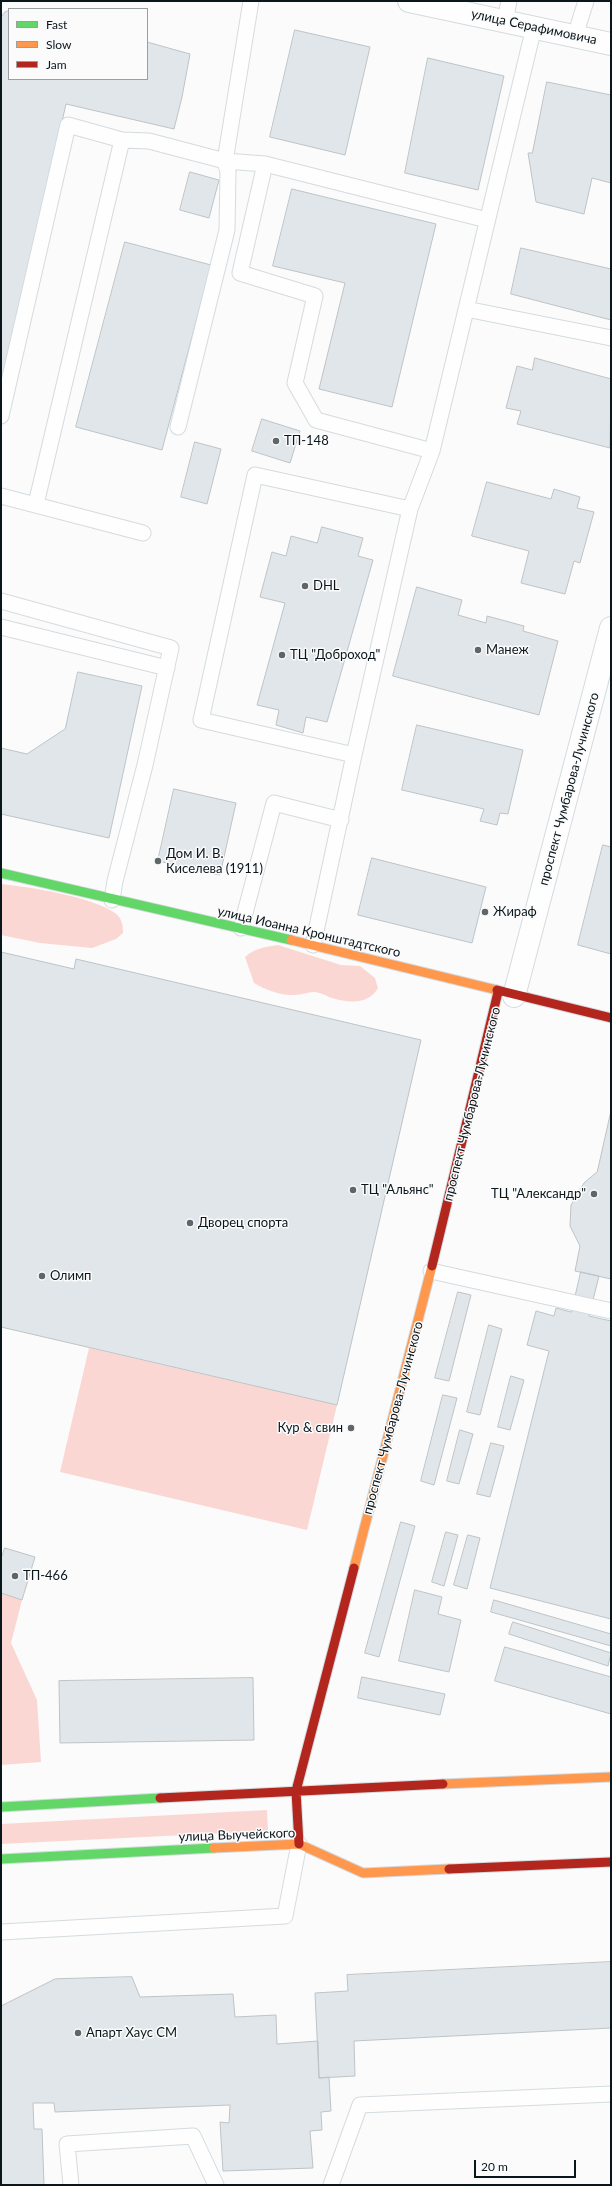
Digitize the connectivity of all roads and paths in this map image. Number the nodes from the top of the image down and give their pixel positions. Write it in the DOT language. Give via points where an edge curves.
graph roads {
  1 [pos="251,1"];
  2 [pos="409,1"];
  3 [pos="586,1"];
  4 [pos="507,11"];
  5 [pos="534,27"];
  6 [pos="575,36"];
  7 [pos="611,44"];
  8 [pos="122,140"];
  9 [pos="225,161"];
  10 [pos="265,164"];
  11 [pos="487,220"];
  12 [pos="466,309"];
  13 [pos="611,338"];
  14 [pos="1,416"];
  15 [pos="178,427"];
  16 [pos="432,450"];
  17 [pos="1,496"];
  18 [pos="36,504"];
  19 [pos="410,510"];
  20 [pos="143,533"];
  21 [pos="1,601"];
  22 [pos="1,627"];
  23 [pos="611,628"];
  24 [pos="167,668"];
  25 [pos="354,755"];
  26 [pos="341,820"];
  27 [pos="1,873"];
  28 [pos="112,900"];
  29 [pos="241,928"];
  30 [pos="313,945"];
  31 [pos="506,994"];
  32 [pos="611,1018"];
  33 [pos="431,1271"];
  34 [pos="611,1311"];
  35 [pos="611,1777"];
  36 [pos="296,1791"];
  37 [pos="1,1807"];
  38 [pos="299,1844"];
  39 [pos="1,1859"];
  40 [pos="611,1862"];
  41 [pos="1,1932"];
  42 [pos="611,2094"];
  43 [pos="71,2185"];
  44 [pos="216,2185"];
  45 [pos="331,2185"];
  1 -- 9 [label="lane"];
  2 -- 4 [label="street, улица Серафимовича"];
  3 -- 6 [label="lane"];
  4 -- 5 [label="street, улица Серафимовича"];
  5 -- 6 [label="street, улица Серафимовича"];
  5 -- 11 [label="lane"];
  6 -- 7 [label="street, улица Серафимовича"];
  8 -- 9 [label="lane" via="149,141"];
  8 -- 14 [label="lane" via="68,125"];
  8 -- 18 [label="lane"];
  9 -- 10 [label="lane"];
  9 -- 15 [label="lane" via="228,172 227,230"];
  10 -- 11 [label="lane"];
  10 -- 16 [label="lane" via="240,273 316,296 295,383 316,420"];
  11 -- 12 [label="lane"];
  12 -- 13 [label="lane"];
  12 -- 16 [label="lane"];
  16 -- 19 [label="lane"];
  17 -- 18 [label="lane"];
  18 -- 20 [label="lane"];
  19 -- 25 [label="lane"];
  19 -- 25 [label="lane" via="255,475 201,720"];
  21 -- 24 [label="lane" via="171,648"];
  22 -- 24 [label="lane"];
  23 -- 31 [label="street, проспект Чумбарова-Лучинского"];
  24 -- 28 [label="lane" via="145,765 114,881"];
  25 -- 26 [label="lane"];
  26 -- 29 [label="lane" via="274,803"];
  26 -- 30 [label="lane"];
  27 -- 28 [label="street, улица Иоанна Кронштадтского"];
  28 -- 29 [label="street, улица Иоанна Кронштадтского"];
  29 -- 30 [label="street, улица Иоанна Кронштадтского"];
  30 -- 31 [label="street, улица Иоанна Кронштадтского"];
  31 -- 32 [label="street, улица Иоанна Кронштадтского"];
  31 -- 33 [label="street, проспект Чумбарова-Лучинского"];
  33 -- 34 [label="lane"];
  33 -- 36 [label="street, проспект Чумбарова-Лучинского"];
  35 -- 36 [label="street"];
  36 -- 37 [label="street"];
  36 -- 38 [label="street, проспект Чумбарова-Лучинского"];
  38 -- 39 [label="street, улица Выучейского"];
  38 -- 40 [label="street, улица Выучейского" via="363,1873"];
  38 -- 41 [label="lane" via="285,1916"];
  42 -- 45 [label="lane" via="360,2105"];
  43 -- 44 [label="lane" via="67,2144 193,2136"];
}
